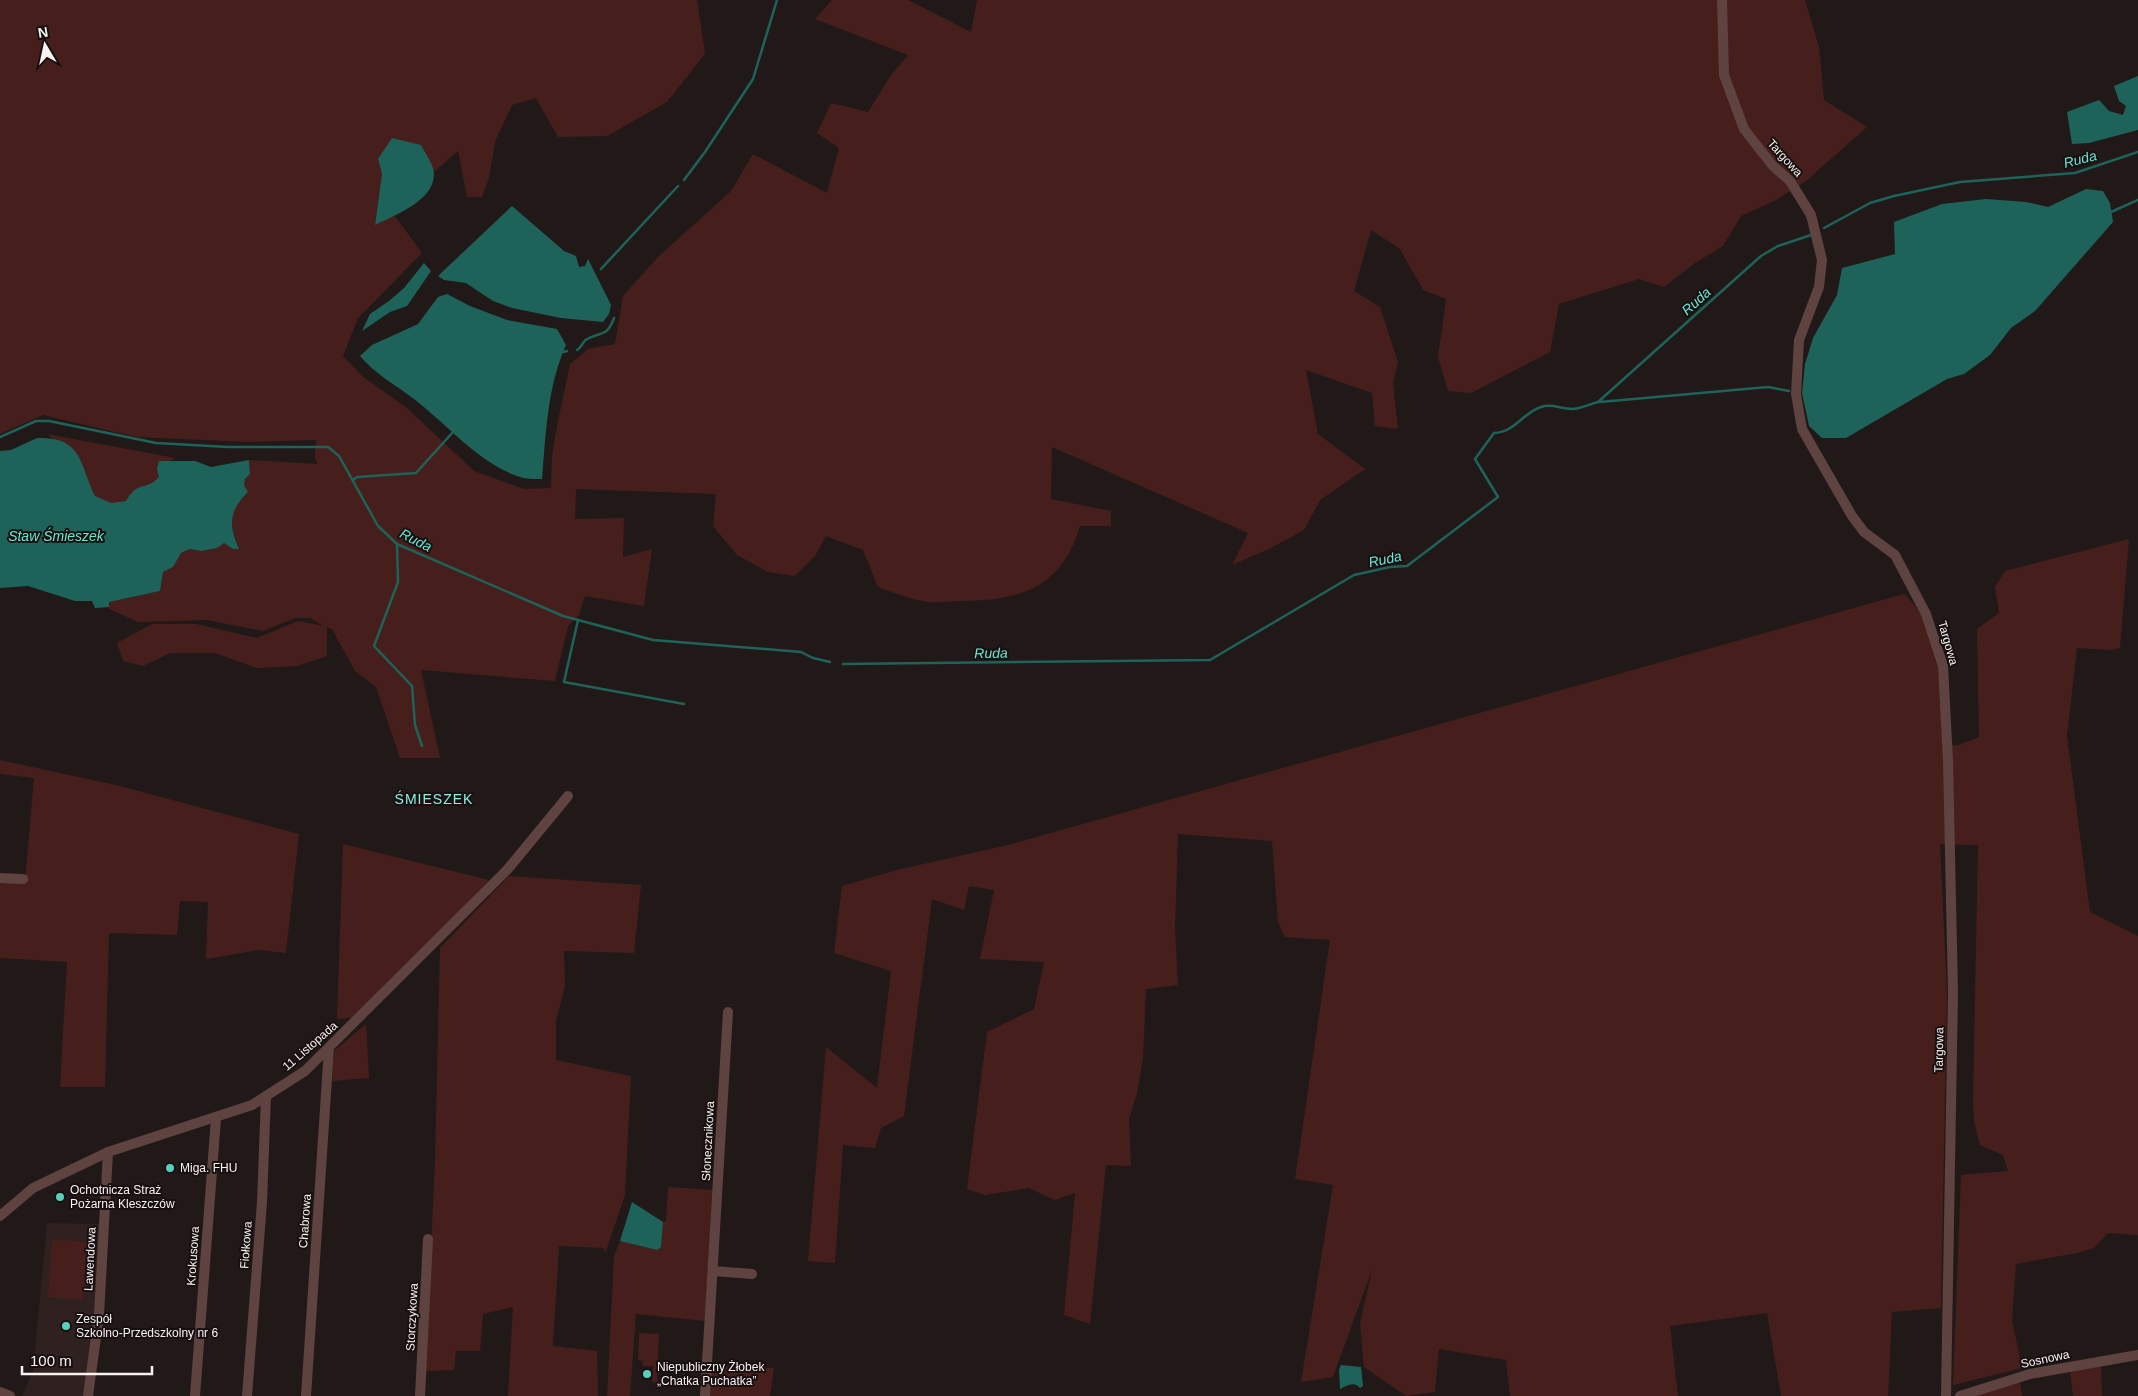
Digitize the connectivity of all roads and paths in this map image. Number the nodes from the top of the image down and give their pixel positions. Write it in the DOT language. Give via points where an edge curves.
graph roads {
  1 [pos="1722,0"];
  2 [pos="568,796"];
  3 [pos="0,878"];
  4 [pos="23,878"];
  5 [pos="728,1012"];
  6 [pos="330,1048"];
  7 [pos="266,1096"];
  8 [pos="216,1118"];
  9 [pos="108,1152"];
  10 [pos="0,1216"];
  11 [pos="428,1239"];
  12 [pos="713,1271"];
  13 [pos="752,1274"];
  14 [pos="2138,1356"];
  15 [pos="0,1392"];
  16 [pos="10,1396"];
  17 [pos="88,1396"];
  18 [pos="195,1396"];
  19 [pos="247,1396"];
  20 [pos="306,1396"];
  21 [pos="420,1396"];
  22 [pos="705,1396"];
  23 [pos="1946,1396"];
  24 [pos="1960,1396"];
  1 -- 23 [label="street, Targowa" via="1724,75 1744,129 1773,166 1790,181 1811,215 1822,260 1819,287 1799,340 1796,394 1802,429 1852,516 1864,532 1895,555 1926,614 1943,666 1953,992"];
  2 -- 6 [label="street, 11 Listopada" via="508,870"];
  3 -- 4 [label="street"];
  5 -- 12 [label="street, Słonecznikowa"];
  6 -- 7 [label="street, 11 Listopada" via="305,1071"];
  6 -- 20 [label="street, Chabrowa"];
  7 -- 8 [label="street, 11 Listopada" via="252,1105"];
  7 -- 19 [label="street, Fiołkowa" via="262,1202"];
  8 -- 9 [label="street, 11 Listopada"];
  8 -- 18 [label="street, Krokusowa"];
  9 -- 10 [label="street, 11 Listopada" via="33,1188"];
  9 -- 17 [label="street, Lawendowa" via="100,1314"];
  11 -- 21 [label="street, Storczykowa"];
  12 -- 13 [label="street"];
  12 -- 22 [label="street, Słonecznikowa"];
  14 -- 24 [label="street, Sosnowa" via="2030,1374"];
  15 -- 16 [label="street"];
}
